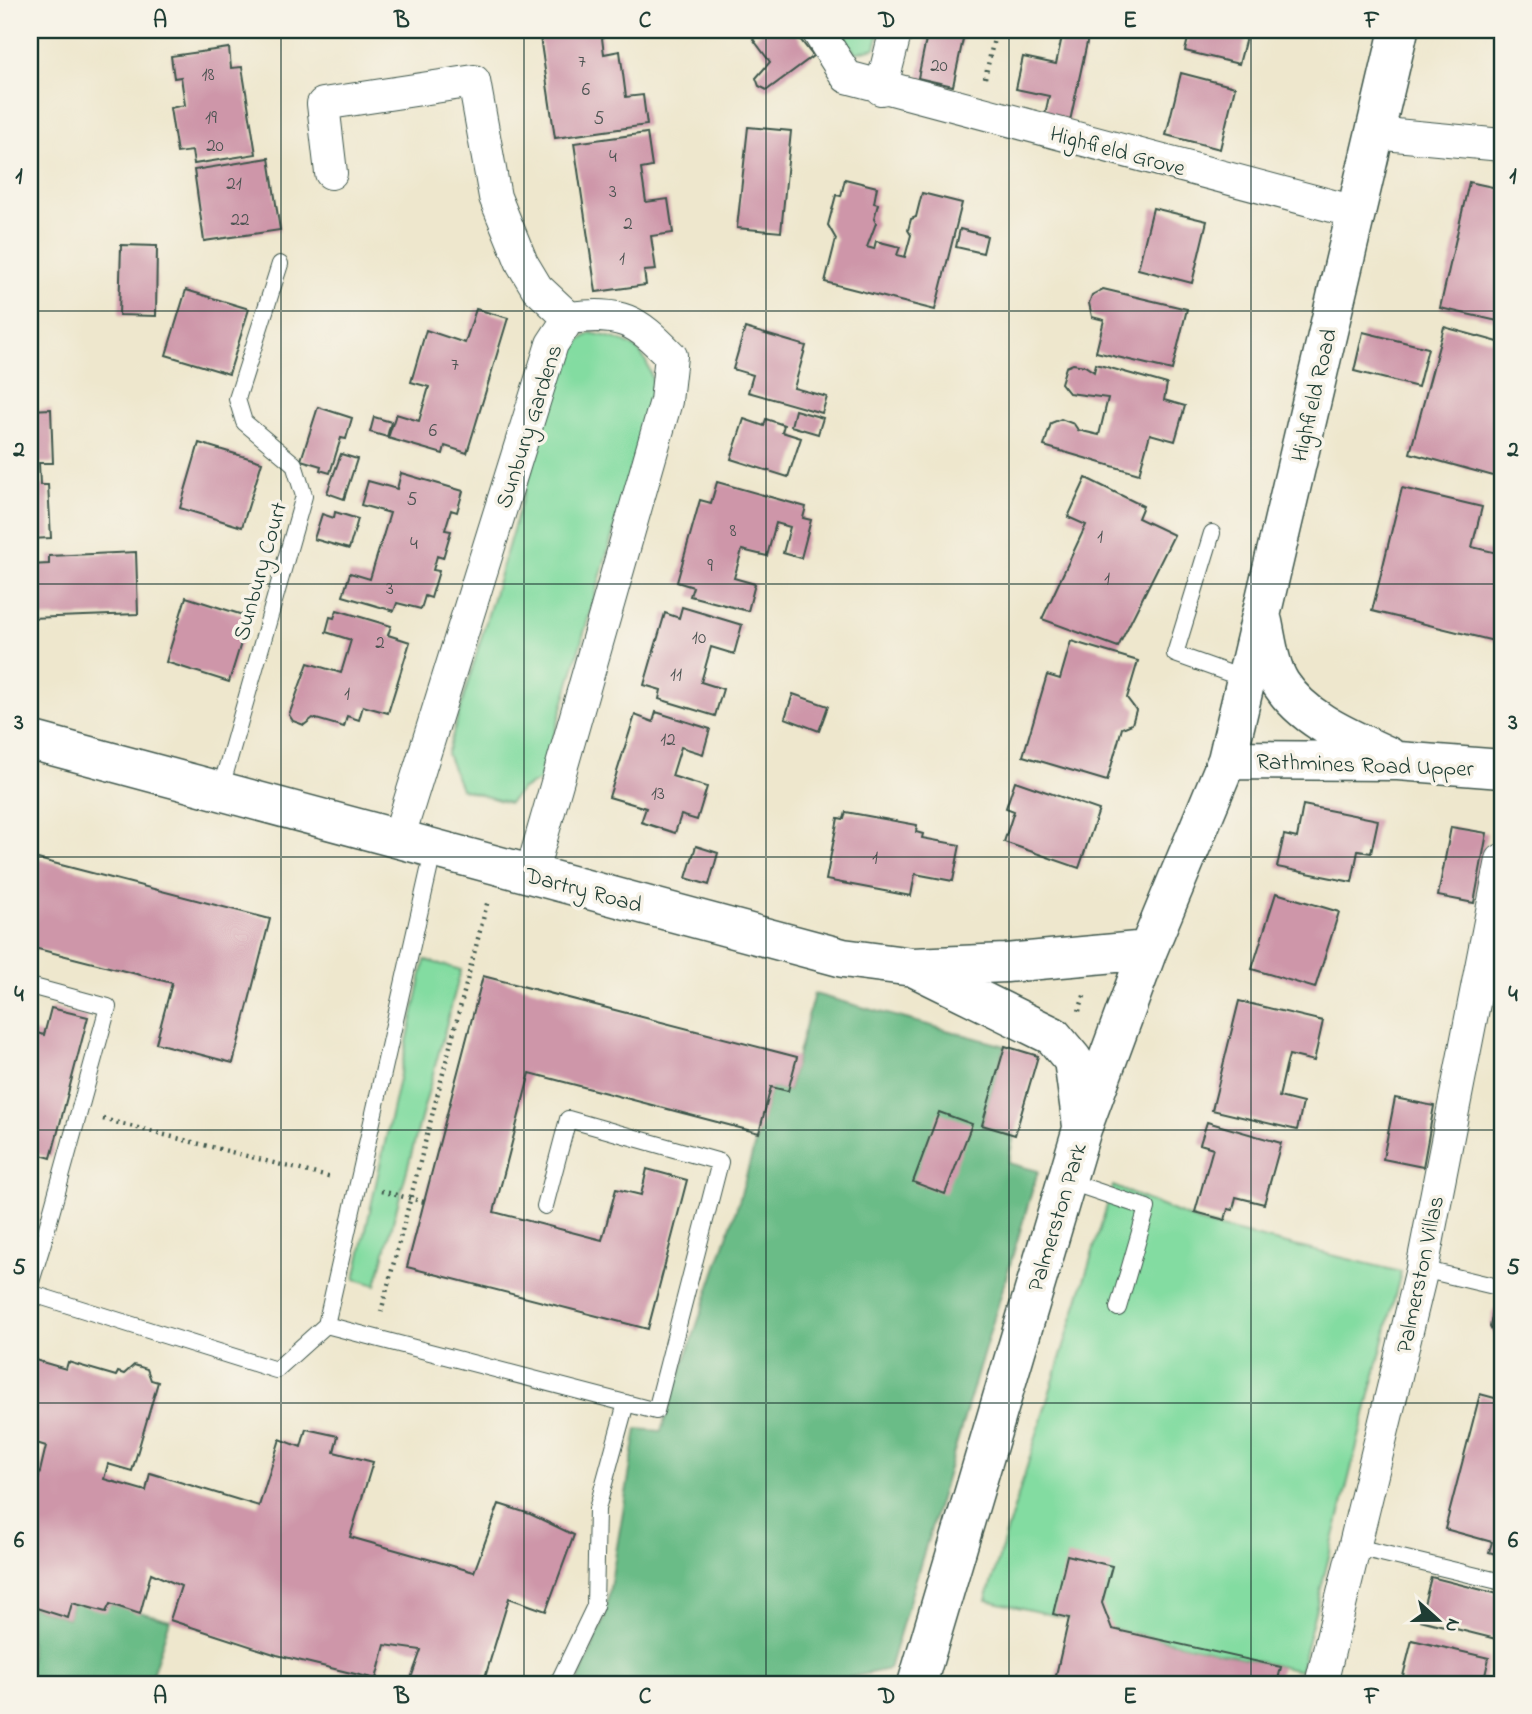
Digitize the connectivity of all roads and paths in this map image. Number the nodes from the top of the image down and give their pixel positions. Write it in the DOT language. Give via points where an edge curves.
graph roads {
  1 [pos="817,30"];
  2 [pos="895,30"];
  3 [pos="996,30"];
  4 [pos="1399,30"];
  5 [pos="881,89"];
  6 [pos="977,113"];
  7 [pos="1374,134"];
  8 [pos="1502,145"];
  9 [pos="331,173"];
  10 [pos="1355,212"];
  11 [pos="280,264"];
  12 [pos="569,318"];
  13 [pos="1212,533"];
  14 [pos="1262,616"];
  15 [pos="1248,680"];
  16 [pos="30,740"];
  17 [pos="1227,760"];
  18 [pos="1398,761"];
  19 [pos="1502,769"];
  20 [pos="220,791"];
  21 [pos="416,844"];
  22 [pos="1502,860"];
  23 [pos="514,870"];
  24 [pos="1148,950"];
  25 [pos="914,967"];
  26 [pos="30,986"];
  27 [pos="79,1112"];
  28 [pos="1082,1129"];
  29 [pos="1067,1181"];
  30 [pos="357,1185"];
  31 [pos="410,1198"];
  32 [pos="424,1202"];
  33 [pos="545,1206"];
  34 [pos="36,1244"];
  35 [pos="1422,1269"];
  36 [pos="30,1285"];
  37 [pos="1502,1288"];
  38 [pos="30,1293"];
  39 [pos="1118,1308"];
  40 [pos="326,1325"];
  41 [pos="374,1337"];
  42 [pos="626,1403"];
  43 [pos="1356,1547"];
  44 [pos="1502,1582"];
  45 [pos="554,1684"];
  46 [pos="917,1684"];
  47 [pos="1321,1684"];
  1 -- 5 [label="street, Highfield Grove" via="848,77"];
  2 -- 5 [label="street"];
  3 -- 6 [label="path"];
  4 -- 7 [label="main road, Highfield Road"];
  5 -- 6 [label="street, Highfield Grove"];
  6 -- 10 [label="street, Highfield Grove"];
  7 -- 8 [label="street"];
  7 -- 10 [label="main road, Highfield Road"];
  9 -- 12 [label="street" via="323,104 474,80 495,197 537,288"];
  10 -- 14 [label="main road, Highfield Road"];
  11 -- 20 [label="lane, Sunbury Court" via="237,399 244,422 294,464 304,496"];
  12 -- 21 [label="street, Sunbury Gardens" via="552,344"];
  12 -- 23 [label="street, Sunbury Gardens" via="600,315 642,326 671,356 666,401"];
  13 -- 15 [label="lane" via="1175,654"];
  14 -- 15 [label="main road, Highfield Road"];
  14 -- 18 [label="main road" via="1280,683 1298,704 1327,726"];
  15 -- 17 [label="main road, Highfield Road"];
  16 -- 20 [label="main road, Dartry Road"];
  17 -- 18 [label="main road, Rathmines Road Upper"];
  17 -- 24 [label="main road, Palmerston Park"];
  18 -- 19 [label="main road, Rathmines Road Upper"];
  20 -- 21 [label="main road, Dartry Road"];
  21 -- 23 [label="main road, Dartry Road"];
  21 -- 30 [label="lane"];
  22 -- 35 [label="street, Palmerston Villas"];
  23 -- 25 [label="main road, Dartry Road" via="843,958"];
  23 -- 31 [label="path"];
  24 -- 25 [label="main road, Dartry Road"];
  24 -- 28 [label="main road, Palmerston Park"];
  25 -- 28 [label="main road" via="1053,1036 1073,1059"];
  26 -- 27 [label="lane" via="108,1007"];
  27 -- 30 [label="path"];
  27 -- 34 [label="lane"];
  28 -- 29 [label="main road, Palmerston Park"];
  29 -- 39 [label="lane" via="1147,1208"];
  29 -- 46 [label="main road, Palmerston Park"];
  30 -- 31 [label="path"];
  30 -- 40 [label="lane"];
  31 -- 32 [label="path"];
  31 -- 41 [label="path"];
  33 -- 42 [label="lane" via="568,1119 720,1162 656,1411"];
  34 -- 36 [label="lane"];
  35 -- 37 [label="lane"];
  35 -- 43 [label="street, Palmerston Villas"];
  38 -- 40 [label="lane" via="276,1370"];
  40 -- 41 [label="lane"];
  41 -- 42 [label="lane"];
  42 -- 45 [label="lane" via="597,1509 595,1606"];
  43 -- 44 [label="lane"];
  43 -- 47 [label="street, Palmerston Villas"];
}
